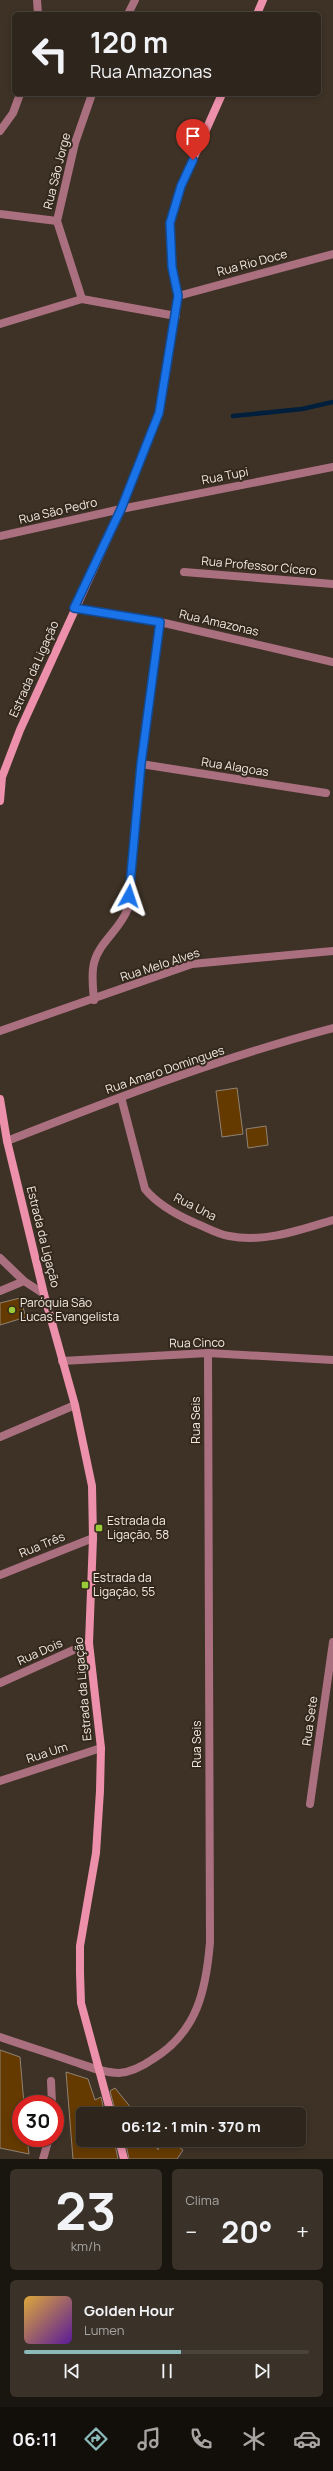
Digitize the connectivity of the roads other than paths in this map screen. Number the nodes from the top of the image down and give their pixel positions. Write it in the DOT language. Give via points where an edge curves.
graph roads {
  1 [pos="37,0"];
  2 [pos="135,0"];
  3 [pos="263,0"];
  4 [pos="38,12"];
  5 [pos="129,12"];
  6 [pos="257,12"];
  7 [pos="19,96"];
  8 [pos="91,96"];
  9 [pos="221,96"];
  10 [pos="0,131"];
  11 [pos="0,214"];
  12 [pos="57,220"];
  13 [pos="333,254"];
  14 [pos="178,296"];
  15 [pos="82,299"];
  16 [pos="176,316"];
  17 [pos="0,324"];
  18 [pos="333,467"];
  19 [pos="121,509"];
  20 [pos="0,536"];
  21 [pos="184,572"];
  22 [pos="333,584"];
  23 [pos="74,608"];
  24 [pos="160,622"];
  25 [pos="333,662"];
  26 [pos="141,764"];
  27 [pos="326,793"];
  28 [pos="0,801"];
  29 [pos="333,951"];
  30 [pos="94,1000"];
  31 [pos="333,1028"];
  32 [pos="0,1031"];
  33 [pos="121,1097"];
  34 [pos="0,1099"];
  35 [pos="7,1141"];
  36 [pos="333,1220"];
  37 [pos="0,1258"];
  38 [pos="24,1281"];
  39 [pos="0,1291"];
  40 [pos="44,1294"];
  41 [pos="208,1353"];
  42 [pos="333,1360"];
  43 [pos="62,1361"];
  44 [pos="75,1405"];
  45 [pos="0,1437"];
  46 [pos="93,1538"];
  47 [pos="0,1575"];
  48 [pos="333,1642"];
  49 [pos="89,1643"];
  50 [pos="0,1683"];
  51 [pos="101,1748"];
  52 [pos="0,1781"];
  53 [pos="310,1804"];
  54 [pos="0,2037"];
  55 [pos="101,2070"];
  56 [pos="51,2081"];
  57 [pos="52,2095"];
  58 [pos="110,2107"];
  59 [pos="46,2147"];
  60 [pos="120,2147"];
  61 [pos="43,2159"];
  62 [pos="124,2159"];
  1 -- 4 [label="street"];
  2 -- 5 [label="street"];
  3 -- 6 [label="street"];
  7 -- 10 [label="street" via="13,113"];
  8 -- 12 [label="street, Rua São Jorge" via="76,143"];
  9 -- 14 [label="street, Estrada da Ligação" via="181,186 170,223 172,267"];
  11 -- 12 [label="street"];
  12 -- 15 [label="street, Rua São Jorge"];
  13 -- 14 [label="street, Rua Rio Doce"];
  14 -- 16 [label="street, Estrada da Ligação"];
  15 -- 16 [label="street"];
  15 -- 17 [label="street"];
  16 -- 19 [label="street, Estrada da Ligação" via="159,413"];
  18 -- 19 [label="street, Rua Tupi"];
  19 -- 20 [label="street, Rua São Pedro"];
  19 -- 23 [label="street, Estrada da Ligação"];
  21 -- 22 [label="street, Rua Professor Cícero"];
  23 -- 24 [label="street, Rua Amazonas"];
  23 -- 28 [label="street, Estrada da Ligação" via="17,737 2,777"];
  24 -- 25 [label="street, Rua Amazonas"];
  24 -- 26 [label="street"];
  26 -- 27 [label="street, Rua Alagoas"];
  26 -- 30 [label="street" via="128,908 124,919 94,962"];
  29 -- 30 [label="street, Rua Melo Alves" via="192,964"];
  30 -- 32 [label="street, Rua Melo Alves"];
  31 -- 33 [label="street, Rua Amaro Domingues" via="268,1047"];
  33 -- 35 [label="street, Rua Amaro Domingues"];
  33 -- 36 [label="street, Rua Una" via="145,1189 151,1197 185,1218 227,1236 248,1239 291,1233"];
  34 -- 35 [label="street, Estrada da Ligação"];
  35 -- 40 [label="street, Estrada da Ligação"];
  37 -- 38 [label="street"];
  38 -- 39 [label="street"];
  38 -- 40 [label="street"];
  40 -- 43 [label="street, Estrada da Ligação"];
  41 -- 42 [label="street, Rua Cinco"];
  41 -- 43 [label="street, Rua Cinco"];
  41 -- 55 [label="street, Rua Seis" via="210,1942 207,1977 186,2030 169,2049 134,2070 119,2073"];
  43 -- 44 [label="street, Estrada da Ligação"];
  44 -- 45 [label="street"];
  44 -- 46 [label="street, Estrada da Ligação" via="92,1486"];
  46 -- 47 [label="street, Rua Três"];
  46 -- 49 [label="street, Estrada da Ligação"];
  48 -- 53 [label="street, Rua Sete"];
  49 -- 50 [label="street, Rua Dois"];
  49 -- 51 [label="street, Estrada da Ligação"];
  51 -- 52 [label="street, Rua Um"];
  51 -- 55 [label="street, Estrada da Ligação" via="99,1829 80,1946 80,1973 82,2003"];
  54 -- 55 [label="street, Rua Seis"];
  55 -- 58 [label="street, Estrada da Ligação"];
  56 -- 57 [label="street"];
  59 -- 61 [label="street"];
  60 -- 62 [label="street"];
}
